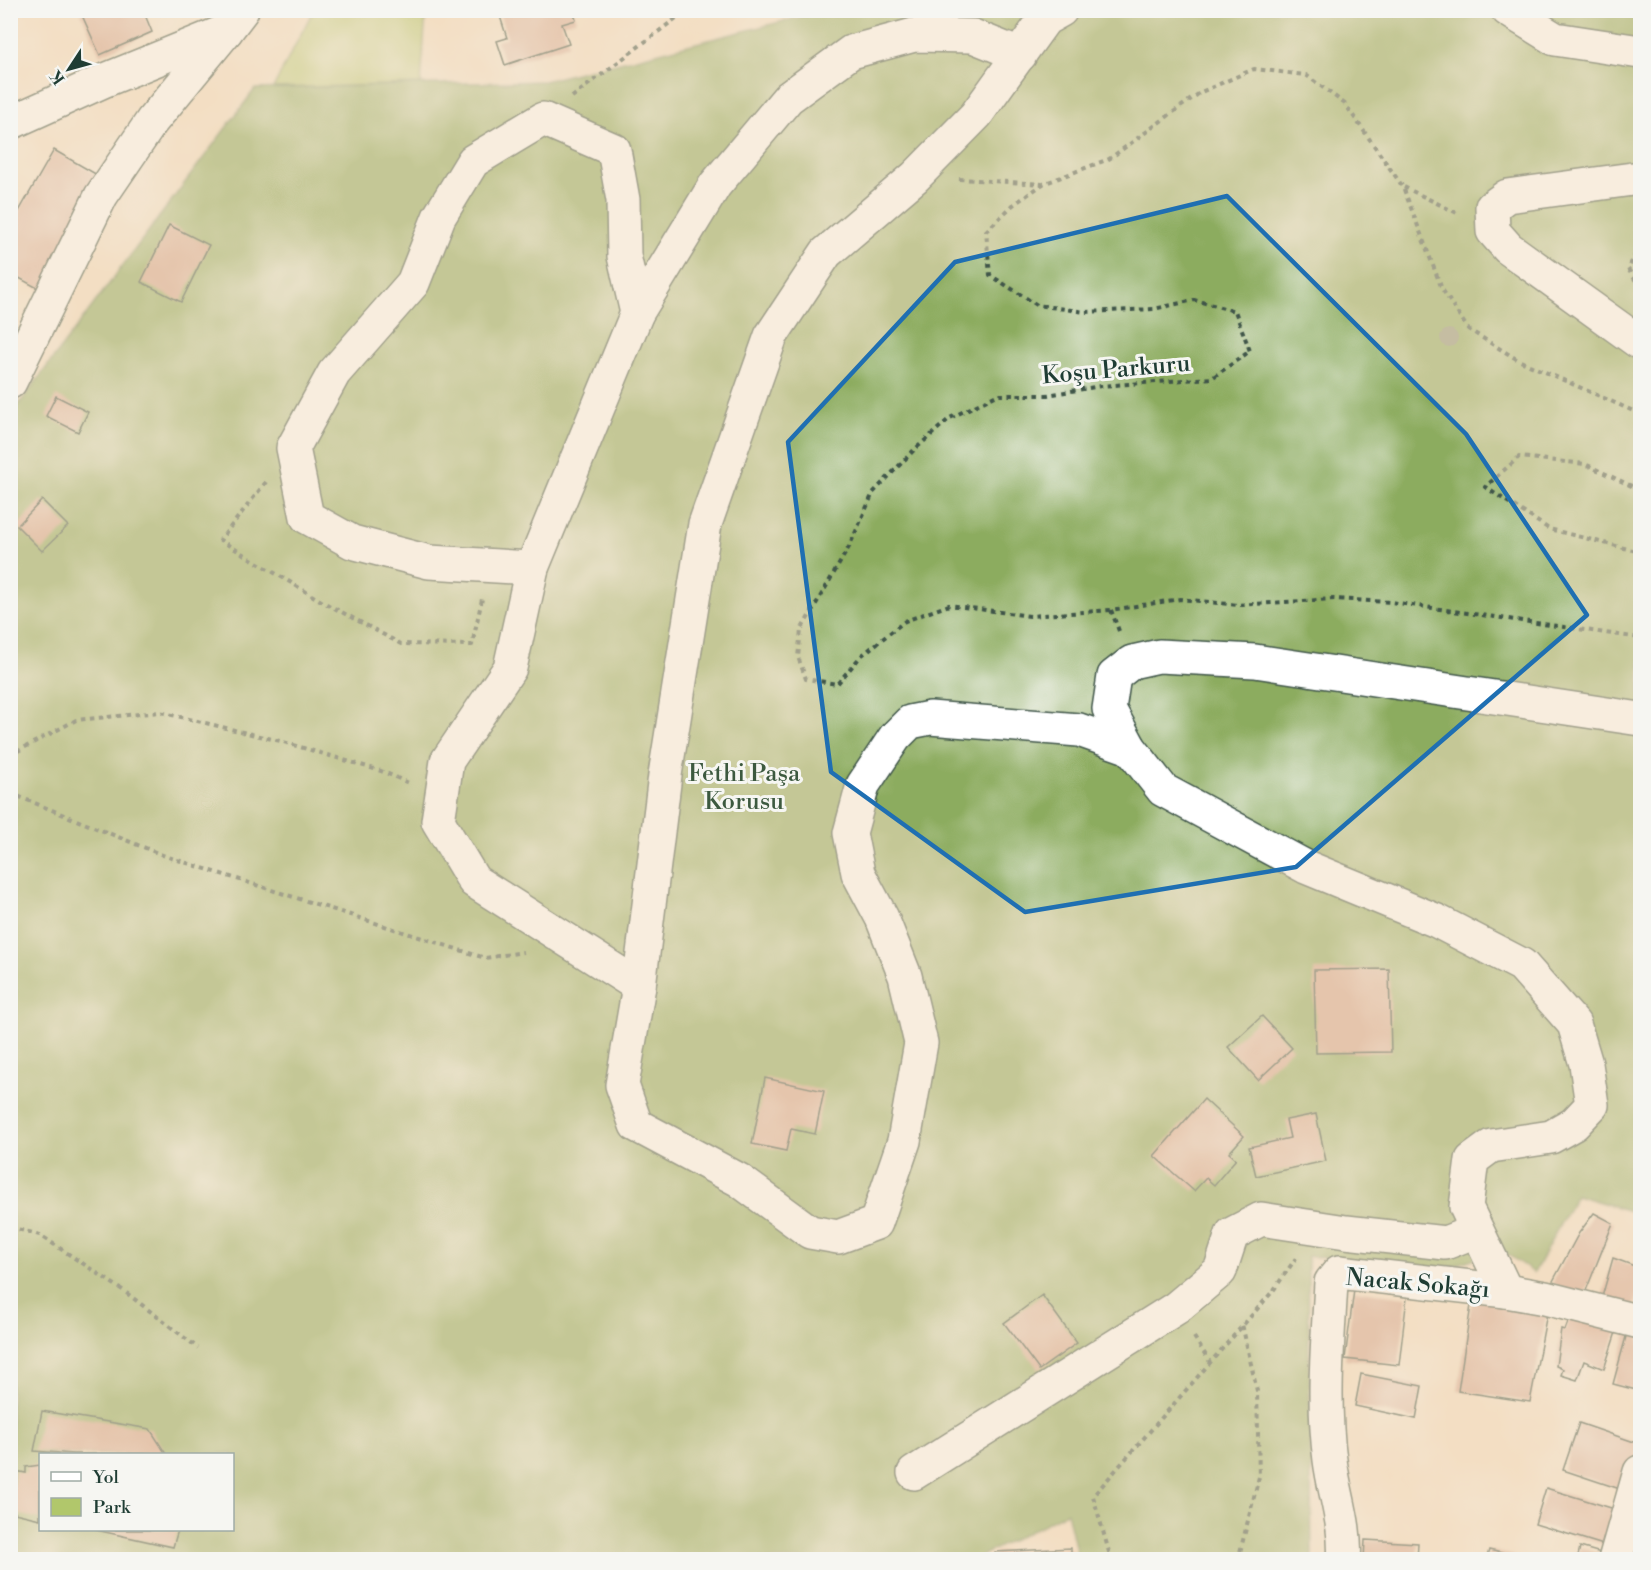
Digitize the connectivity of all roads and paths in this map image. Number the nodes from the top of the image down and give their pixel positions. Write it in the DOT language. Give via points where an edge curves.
graph roads {
  1 [pos="687,10"];
  2 [pos="1060,10"];
  3 [pos="1508,10"];
  4 [pos="234,21"];
  5 [pos="1641,52"];
  6 [pos="1020,55"];
  7 [pos="543,119"];
  8 [pos="10,123"];
  9 [pos="915,177"];
  10 [pos="1641,178"];
  11 [pos="1043,184"];
  12 [pos="1403,187"];
  13 [pos="1493,231"];
  14 [pos="1641,245"];
  15 [pos="1641,287"];
  16 [pos="637,313"];
  17 [pos="1641,343"];
  18 [pos="10,381"];
  19 [pos="1641,414"];
  20 [pos="268,480"];
  21 [pos="1641,490"];
  22 [pos="1641,552"];
  23 [pos="532,568"];
  24 [pos="484,591"];
  25 [pos="1641,638"];
  26 [pos="1641,719"];
  27 [pos="1130,748"];
  28 [pos="10,768"];
  29 [pos="10,793"];
  30 [pos="442,797"];
  31 [pos="575,946"];
  32 [pos="639,986"];
  33 [pos="10,1227"];
  34 [pos="1322,1229"];
  35 [pos="1476,1230"];
  36 [pos="1506,1292"];
  37 [pos="1641,1322"];
  38 [pos="1242,1324"];
  39 [pos="198,1348"];
  40 [pos="1641,1472"];
  41 [pos="914,1473"];
  42 [pos="1115,1560"];
  43 [pos="1238,1560"];
  44 [pos="1344,1560"];
  45 [pos="1614,1560"];
  1 -- 7 [label="path"];
  2 -- 6 [label="street" via="1046,20"];
  3 -- 5 [label="street" via="1555,39"];
  4 -- 8 [label="street"];
  4 -- 18 [label="street" via="152,121 101,196"];
  6 -- 9 [label="street" via="976,115"];
  6 -- 16 [label="street" via="973,36 914,35 851,52 788,98 715,185"];
  7 -- 16 [label="street" via="614,150 623,201 624,256"];
  7 -- 23 [label="street" via="473,161 439,217 413,283 334,373 293,448 307,517 352,542 429,562"];
  9 -- 11 [label="path"];
  9 -- 32 [label="street" via="826,253 771,336 705,524 665,775"];
  10 -- 13 [label="street" via="1508,196 1492,207"];
  11 -- 12 [label="path, Koşu Parkuru" via="1108,159 1201,92 1254,69 1306,75 1345,104"];
  11 -- 25 [label="path, Koşu Parkuru" via="986,231 990,275 1037,305 1085,312 1154,309 1194,300 1235,311 1250,351 1212,378 1101,386 1047,395 997,395 950,418 873,493 849,547 801,630 798,657 806,679 837,684 861,656 905,621 949,605 1030,616 1111,610 1180,599 1238,605 1334,599 1391,602"];
  12 -- 13 [label="path"];
  12 -- 19 [label="path, Koşu Parkuru" via="1442,289 1468,329 1518,360"];
  13 -- 17 [label="street" via="1508,248"];
  14 -- 15 [label="path" via="1628,269"];
  16 -- 23 [label="street"];
  20 -- 24 [label="path" via="220,540 401,644 472,645"];
  21 -- 22 [label="path" via="1585,464 1519,456 1485,487 1549,529"];
  23 -- 30 [label="street" via="510,668 447,761"];
  26 -- 27 [label="street" via="1255,661 1159,656 1132,662 1114,676 1109,709"];
  27 -- 32 [label="street" via="1079,730 930,718 910,722 895,737 863,785 850,833 858,873 882,918 905,976 921,1042 904,1141 876,1223 837,1237 810,1232 739,1180 636,1125 622,1085"];
  27 -- 35 [label="street" via="1163,790 1220,822 1306,867 1437,921 1522,965 1574,1024 1587,1064 1592,1106 1574,1124 1551,1137 1491,1146 1472,1160 1466,1207"];
  28 -- 30 [label="path" via="16,752 76,720 160,712 381,771"];
  29 -- 31 [label="path" via="165,856 485,958"];
  30 -- 31 [label="street" via="438,821 474,881"];
  31 -- 32 [label="street"];
  33 -- 39 [label="path" via="40,1235 124,1291"];
  34 -- 35 [label="street" via="1445,1243"];
  34 -- 38 [label="path"];
  34 -- 41 [label="street" via="1260,1219 1232,1234 1220,1271 1176,1308"];
  35 -- 36 [label="street"];
  36 -- 37 [label="street, Nacak Sokağı"];
  36 -- 44 [label="street, Nacak Sokağı" via="1339,1272 1331,1282 1326,1400"];
  38 -- 42 [label="path" via="1093,1496 1109,1552"];
  38 -- 43 [label="path" via="1257,1391 1259,1477"];
  40 -- 45 [label="street"];
}
